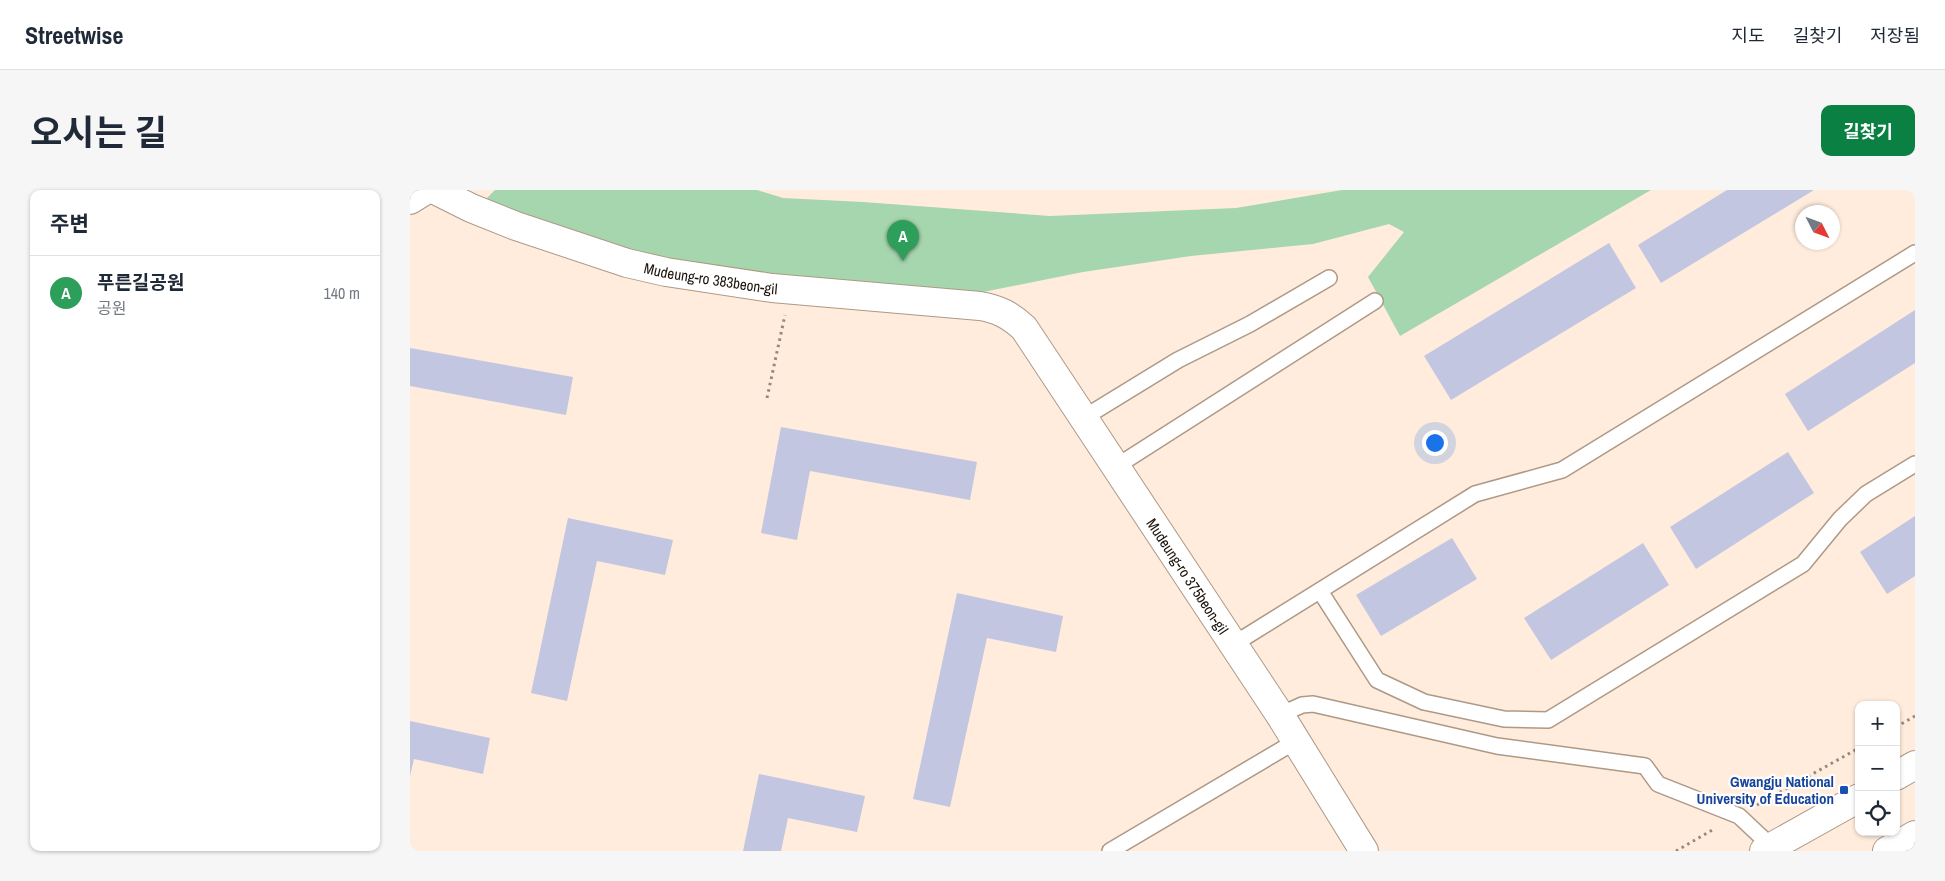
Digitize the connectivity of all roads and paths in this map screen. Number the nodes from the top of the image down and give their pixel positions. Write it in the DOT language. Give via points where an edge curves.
graph roads {
  1 [pos="426,190"];
  2 [pos="435,190"];
  3 [pos="410,200"];
  4 [pos="1915,253"];
  5 [pos="1329,278"];
  6 [pos="790,289"];
  7 [pos="1375,301"];
  8 [pos="1001,311"];
  9 [pos="767,398"];
  10 [pos="1085,417"];
  11 [pos="1915,464"];
  12 [pos="1117,466"];
  13 [pos="1320,591"];
  14 [pos="1234,644"];
  15 [pos="1280,714"];
  16 [pos="1915,716"];
  17 [pos="1900,725"];
  18 [pos="1296,741"];
  19 [pos="1855,750"];
  20 [pos="1915,765"];
  21 [pos="1900,774"];
  22 [pos="1855,800"];
  23 [pos="1739,816"];
  24 [pos="1915,835"];
  25 [pos="1768,849"];
  26 [pos="1110,851"];
  27 [pos="1364,851"];
  28 [pos="1676,851"];
  29 [pos="1887,851"];
  1 -- 3 [label="street"];
  2 -- 6 [label="street, Mudeung-ro 383beon-gil" via="516,226 627,263 686,276"];
  4 -- 13 [label="lane" via="1562,470 1475,494"];
  5 -- 10 [label="lane" via="1250,324 1178,360"];
  6 -- 8 [label="street, Mudeung-ro 383beon-gil" via="980,306"];
  6 -- 9 [label="path"];
  7 -- 12 [label="lane"];
  8 -- 10 [label="street, Mudeung-ro 375beon-gil" via="1024,328"];
  10 -- 12 [label="street, Mudeung-ro 375beon-gil"];
  11 -- 13 [label="lane" via="1866,494 1840,519 1803,564 1548,720 1504,719 1424,702 1377,680"];
  12 -- 14 [label="street, Mudeung-ro 375beon-gil"];
  13 -- 14 [label="lane"];
  14 -- 15 [label="street, Mudeung-ro 375beon-gil"];
  15 -- 18 [label="street, Mudeung-ro 375beon-gil"];
  15 -- 23 [label="lane" via="1313,704 1497,746 1645,766 1658,784"];
  16 -- 17 [label="path"];
  18 -- 26 [label="lane"];
  18 -- 27 [label="street, Mudeung-ro 375beon-gil"];
  19 -- 23 [label="path"];
  20 -- 21 [label="street"];
  22 -- 25 [label="street"];
  23 -- 25 [label="lane"];
  23 -- 28 [label="path"];
  24 -- 29 [label="street"];
}
